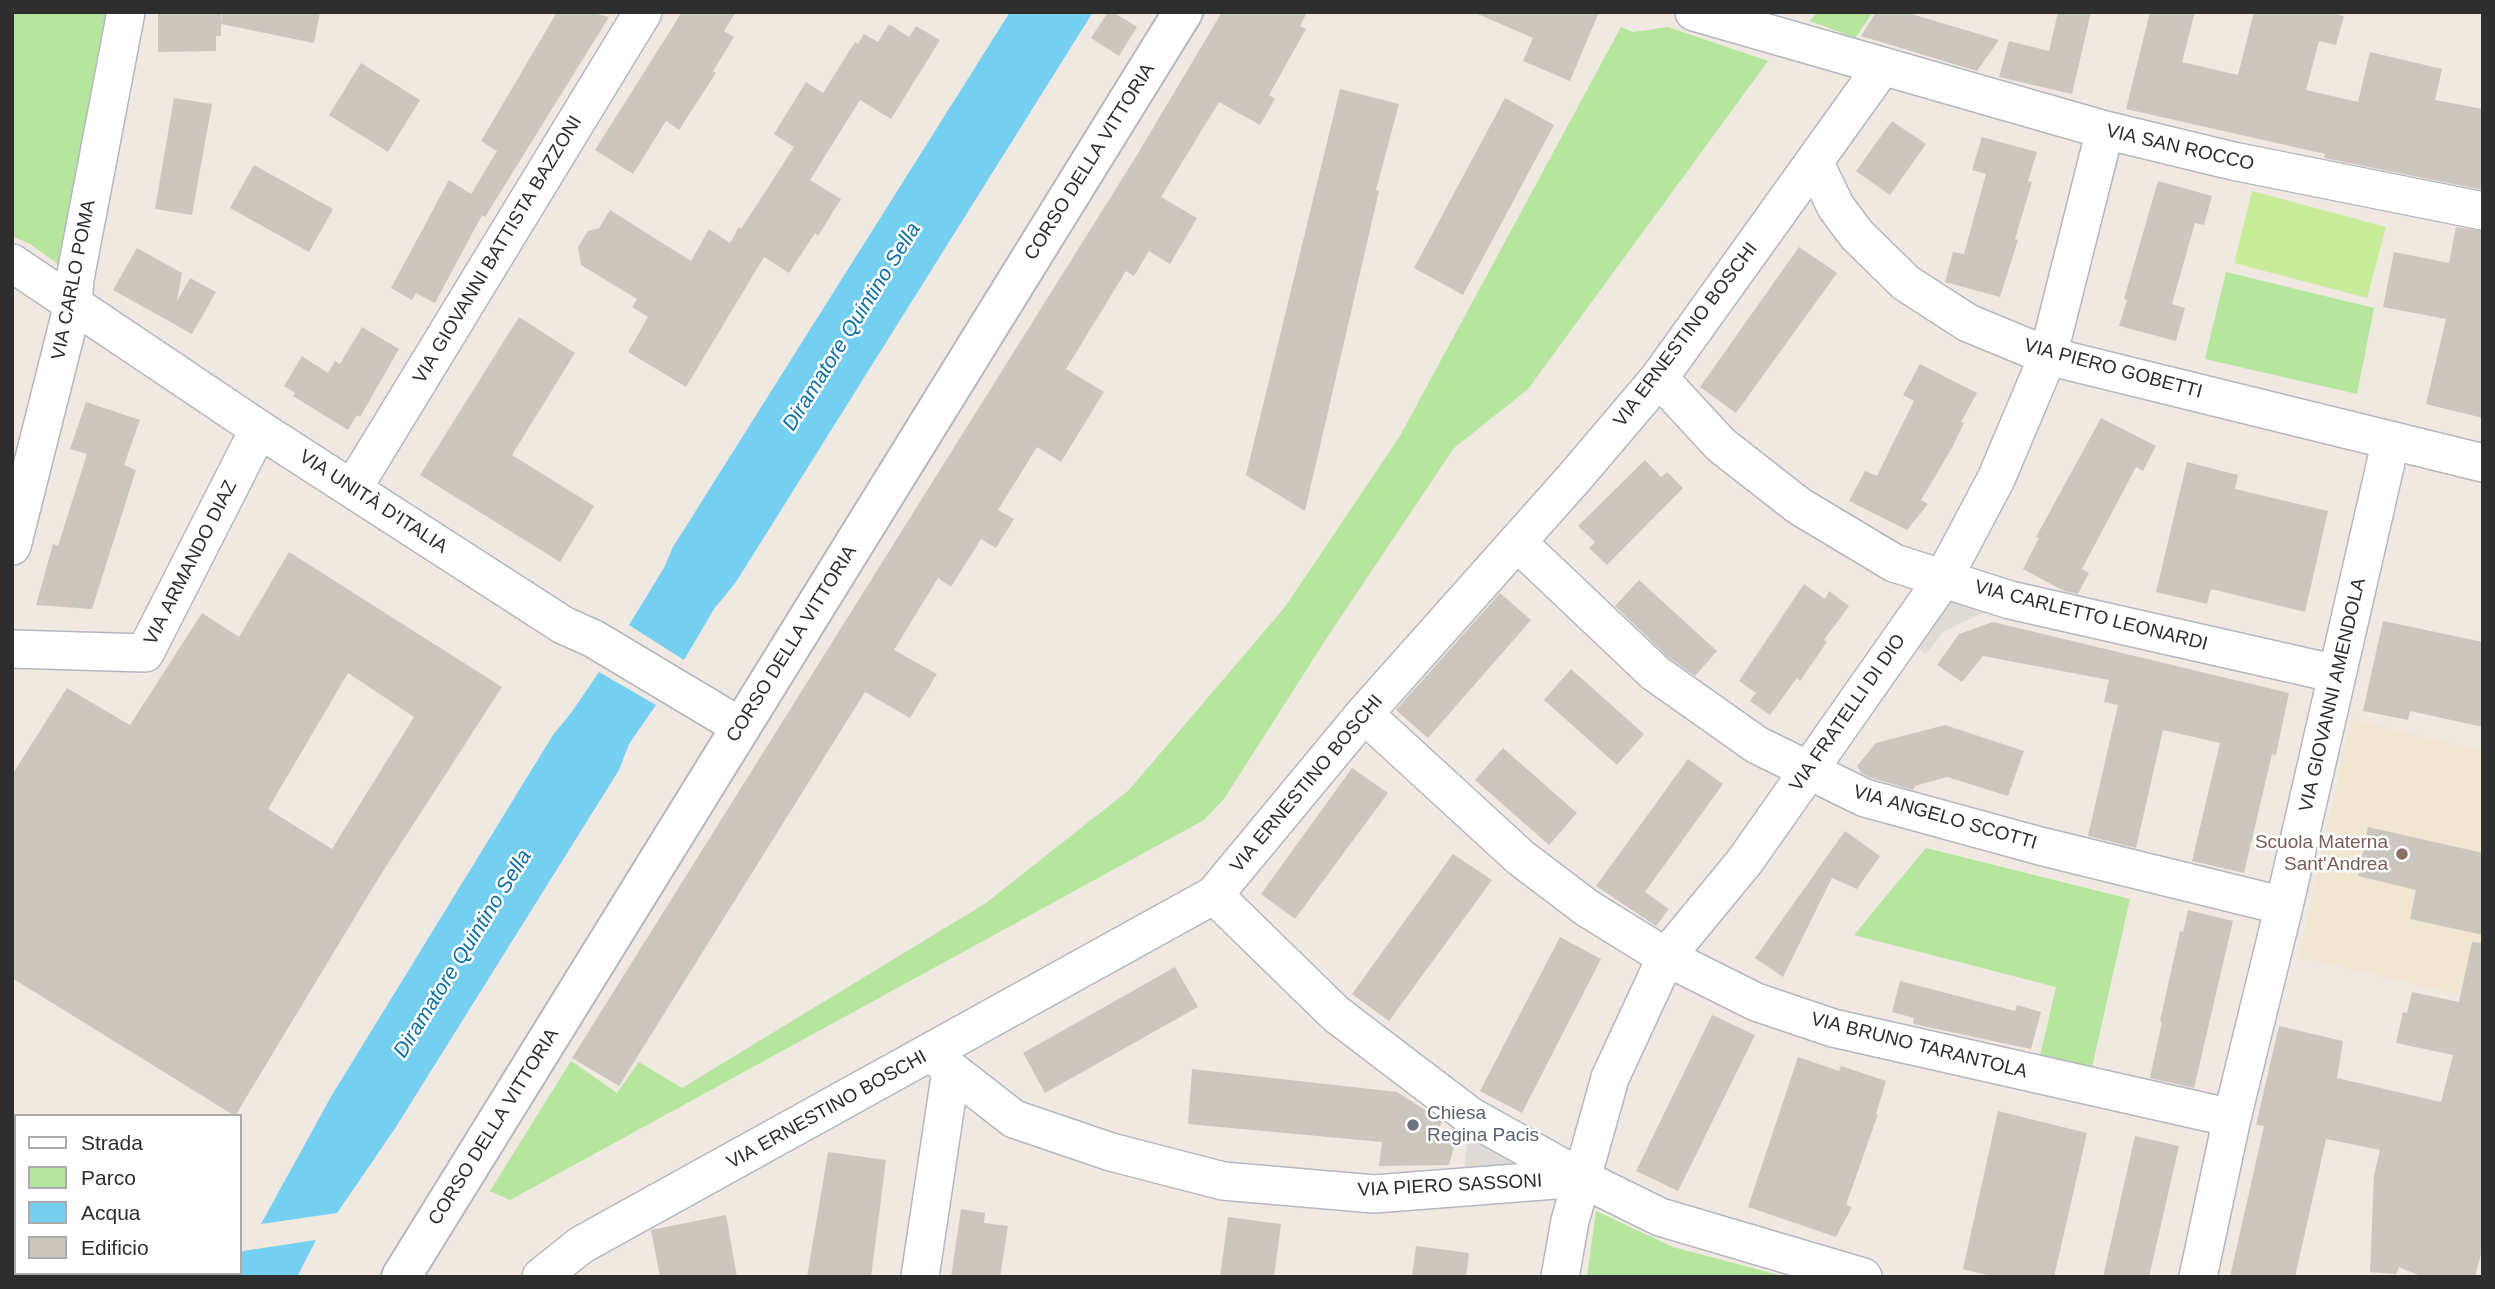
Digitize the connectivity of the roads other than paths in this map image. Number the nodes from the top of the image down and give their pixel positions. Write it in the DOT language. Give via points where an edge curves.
graph roads {
  1 [pos="125,12"];
  2 [pos="643,12"];
  3 [pos="1183,12"];
  4 [pos="1694,12"];
  5 [pos="1882,67"];
  6 [pos="2105,130"];
  7 [pos="1814,162"];
  8 [pos="2483,211"];
  9 [pos="12,263"];
  10 [pos="74,304"];
  11 [pos="2048,356"];
  12 [pos="1659,378"];
  13 [pos="259,429"];
  14 [pos="2391,440"];
  15 [pos="2483,463"];
  16 [pos="354,488"];
  17 [pos="1517,542"];
  18 [pos="12,546"];
  19 [pos="1942,579"];
  20 [pos="12,649"];
  21 [pos="2337,674"];
  22 [pos="1364,714"];
  23 [pos="741,727"];
  24 [pos="1808,770"];
  25 [pos="1214,895"];
  26 [pos="2284,906"];
  27 [pos="1666,957"];
  28 [pos="942,1061"];
  29 [pos="2232,1118"];
  30 [pos="1581,1178"];
  31 [pos="412,1275"];
  32 [pos="541,1277"];
  33 [pos="920,1277"];
  34 [pos="1560,1277"];
  35 [pos="1863,1277"];
  36 [pos="2198,1277"];
  1 -- 10 [label="street, VIA CARLO POMA"];
  2 -- 16 [label="street, VIA GIOVANNI BATTISTA BAZZONI"];
  3 -- 23 [label="main road, CORSO DELLA VITTORIA"];
  4 -- 5 [label="street, VIA SAN ROCCO"];
  5 -- 6 [label="street, VIA SAN ROCCO"];
  5 -- 7 [label="street, VIA ERNESTINO BOSCHI"];
  6 -- 8 [label="street, VIA SAN ROCCO"];
  6 -- 11 [label="street, VIA FRATELLI DI DIO"];
  7 -- 11 [label="street, VIA PIERO GOBETTI" via="1836,207 1857,235 1906,283 1968,323"];
  7 -- 12 [label="street, VIA ERNESTINO BOSCHI"];
  9 -- 10 [label="street, VIA UNITÀ D'ITALIA"];
  10 -- 13 [label="street, VIA UNITÀ D'ITALIA"];
  10 -- 18 [label="street, VIA CARLO POMA"];
  11 -- 14 [label="street, VIA PIERO GOBETTI"];
  11 -- 19 [label="street, VIA FRATELLI DI DIO" via="1996,479"];
  12 -- 17 [label="street, VIA ERNESTINO BOSCHI"];
  12 -- 19 [label="street, VIA CARLETTO LEONARDI" via="1721,445 1799,506 1894,563"];
  13 -- 16 [label="street, VIA UNITÀ D'ITALIA"];
  13 -- 20 [label="street, VIA ARMANDO DIAZ" via="145,653"];
  14 -- 15 [label="street, VIA PIERO GOBETTI"];
  14 -- 21 [label="street, VIA GIOVANNI AMENDOLA"];
  16 -- 23 [label="street, VIA UNITÀ D'ITALIA" via="563,625"];
  17 -- 22 [label="street, VIA ERNESTINO BOSCHI"];
  17 -- 24 [label="street, VIA ANGELO SCOTTI" via="1655,673 1757,745"];
  19 -- 21 [label="street, VIA CARLETTO LEONARDI" via="2010,600"];
  19 -- 24 [label="street, VIA FRATELLI DI DIO"];
  21 -- 26 [label="street, VIA GIOVANNI AMENDOLA"];
  22 -- 25 [label="street, VIA ERNESTINO BOSCHI"];
  22 -- 27 [label="street, VIA BRUNO TARANTOLA" via="1521,858 1587,908"];
  23 -- 31 [label="main road, CORSO DELLA VITTORIA"];
  24 -- 26 [label="street, VIA ANGELO SCOTTI" via="1865,799"];
  24 -- 27 [label="street, VIA FRATELLI DI DIO" via="1745,861"];
  25 -- 28 [label="street, VIA ERNESTINO BOSCHI"];
  25 -- 30 [label="street" via="1336,1014 1470,1116"];
  26 -- 29 [label="street, VIA GIOVANNI AMENDOLA"];
  27 -- 29 [label="street, VIA BRUNO TARANTOLA" via="1756,1002 1833,1028"];
  27 -- 30 [label="street, VIA FRATELLI DI DIO" via="1610,1078"];
  28 -- 30 [label="street, VIA PIERO SASSONI" via="1014,1119 1111,1152 1223,1181 1374,1194"];
  28 -- 32 [label="street, VIA ERNESTINO BOSCHI" via="581,1245"];
  28 -- 33 [label="street"];
  29 -- 36 [label="street, VIA GIOVANNI AMENDOLA"];
  30 -- 34 [label="street, VIA FRATELLI DI DIO"];
  30 -- 35 [label="street" via="1660,1217"];
}
